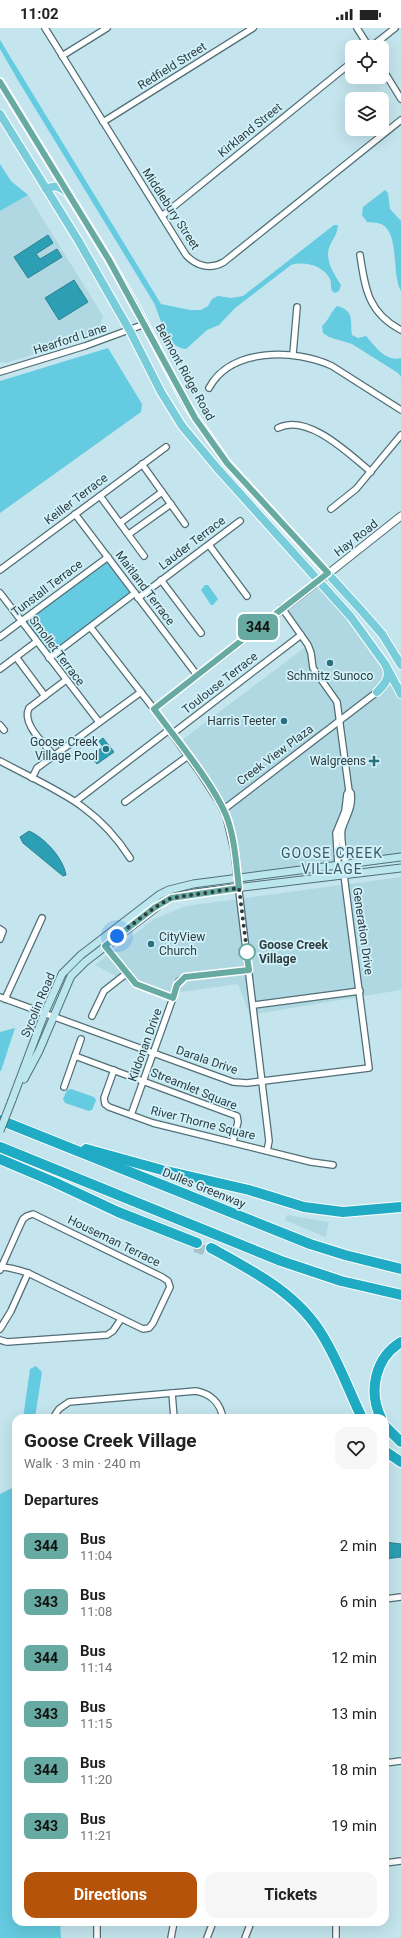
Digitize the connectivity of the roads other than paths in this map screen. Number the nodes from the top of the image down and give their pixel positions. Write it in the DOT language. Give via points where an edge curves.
graph roads {
  1 [pos="45,28"];
  2 [pos="107,28"];
  3 [pos="357,28"];
  4 [pos="395,28"];
  5 [pos="250,29"];
  6 [pos="365,40"];
  7 [pos="379,40"];
  8 [pos="62,56"];
  9 [pos="345,68"];
  10 [pos="389,79"];
  11 [pos="0,82"];
  12 [pos="401,99"];
  13 [pos="0,114"];
  14 [pos="401,120"];
  15 [pos="103,122"];
  16 [pos="46,188"];
  17 [pos="71,197"];
  18 [pos="162,216"];
  19 [pos="360,255"];
  20 [pos="297,307"];
  21 [pos="145,324"];
  22 [pos="401,330"];
  23 [pos="130,331"];
  24 [pos="293,354"];
  25 [pos="0,372"];
  26 [pos="209,388"];
  27 [pos="401,410"];
  28 [pos="278,428"];
  29 [pos="401,435"];
  30 [pos="166,446"];
  31 [pos="142,464"];
  32 [pos="371,472"];
  33 [pos="162,492"];
  34 [pos="100,496"];
  35 [pos="171,504"];
  36 [pos="331,509"];
  37 [pos="75,514"];
  38 [pos="401,516"];
  39 [pos="240,521"];
  40 [pos="120,523"];
  41 [pos="185,524"];
  42 [pos="129,534"];
  43 [pos="208,545"];
  44 [pos="144,556"];
  45 [pos="108,557"];
  46 [pos="0,570"];
  47 [pos="328,573"];
  48 [pos="161,580"];
  49 [pos="319,581"];
  50 [pos="0,592"];
  51 [pos="137,596"];
  52 [pos="247,596"];
  53 [pos="282,608"];
  54 [pos="21,621"];
  55 [pos="91,628"];
  56 [pos="201,632"];
  57 [pos="301,634"];
  58 [pos="0,637"];
  59 [pos="36,642"];
  60 [pos="16,657"];
  61 [pos="49,658"];
  62 [pos="385,664"];
  63 [pos="401,665"];
  64 [pos="0,669"];
  65 [pos="197,675"];
  66 [pos="66,680"];
  67 [pos="141,692"];
  68 [pos="377,692"];
  69 [pos="401,694"];
  70 [pos="45,696"];
  71 [pos="154,709"];
  72 [pos="340,719"];
  73 [pos="98,722"];
  74 [pos="0,725"];
  75 [pos="4,730"];
  76 [pos="171,732"];
  77 [pos="54,756"];
  78 [pos="188,756"];
  79 [pos="0,761"];
  80 [pos="32,778"];
  81 [pos="76,801"];
  82 [pos="124,802"];
  83 [pos="223,810"];
  84 [pos="401,857"];
  85 [pos="130,858"];
  86 [pos="342,865"];
  87 [pos="401,868"];
  88 [pos="344,875"];
  89 [pos="238,879"];
  90 [pos="239,888"];
  91 [pos="42,918"];
  92 [pos="2,930"];
  93 [pos="0,939"];
  94 [pos="249,970"];
  95 [pos="127,973"];
  96 [pos="360,991"];
  97 [pos="3,998"];
  98 [pos="254,1005"];
  99 [pos="44,1014"];
  100 [pos="92,1016"];
  101 [pos="52,1017"];
  102 [pos="82,1039"];
  103 [pos="153,1052"];
  104 [pos="76,1056"];
  105 [pos="369,1068"];
  106 [pos="114,1070"];
  107 [pos="143,1081"];
  108 [pos="263,1082"];
  109 [pos="64,1087"];
  110 [pos="12,1100"];
  111 [pos="131,1115"];
  112 [pos="0,1120"];
  113 [pos="0,1131"];
  114 [pos="48,1140"];
  115 [pos="233,1142"];
  116 [pos="0,1148"];
  117 [pos="267,1151"];
  118 [pos="0,1159"];
  119 [pos="333,1165"];
  120 [pos="232,1186"];
  121 [pos="241,1193"];
  122 [pos="255,1197"];
  123 [pos="278,1199"];
  124 [pos="401,1207"];
  125 [pos="196,1245"];
  126 [pos="210,1250"];
  127 [pos="0,1268"];
  128 [pos="401,1270"];
  129 [pos="28,1273"];
  130 [pos="401,1295"];
  131 [pos="121,1319"];
  132 [pos="0,1329"];
  133 [pos="0,1340"];
  134 [pos="401,1342"];
  135 [pos="172,1393"];
  136 [pos="56,1414"];
  137 [pos="174,1414"];
  138 [pos="222,1414"];
  139 [pos="360,1414"];
  140 [pos="380,1414"];
  141 [pos="389,1430"];
  142 [pos="401,1442"];
  143 [pos="389,1454"];
  144 [pos="401,1462"];
  145 [pos="401,1597"];
  146 [pos="389,1598"];
  147 [pos="401,1761"];
  148 [pos="389,1762"];
  149 [pos="401,1861"];
  150 [pos="389,1863"];
  151 [pos="97,1926"];
  152 [pos="173,1926"];
  153 [pos="212,1926"];
  154 [pos="250,1926"];
  155 [pos="336,1926"];
  156 [pos="97,1938"];
  157 [pos="171,1938"];
  158 [pos="207,1938"];
  159 [pos="245,1938"];
  160 [pos="337,1938"];
  1 -- 8 [label="street, Middlebury Street"];
  2 -- 8 [label="street"];
  3 -- 6 [label="street"];
  4 -- 7 [label="street"];
  5 -- 15 [label="street, Redfield Street"];
  8 -- 15 [label="street, Middlebury Street"];
  9 -- 18 [label="street, Kirkland Street"];
  10 -- 12 [label="street"];
  11 -- 17 [label="main road, Belmont Ridge Road"];
  13 -- 16 [label="main road"];
  14 -- 18 [label="street, Middlebury Street" via="218,265 203,266 190,259"];
  15 -- 18 [label="street, Middlebury Street"];
  16 -- 17 [label="main road" via="60,187"];
  16 -- 23 [label="main road"];
  17 -- 21 [label="main road, Belmont Ridge Road"];
  19 -- 22 [label="street" via="365,289 374,307"];
  20 -- 24 [label="street"];
  21 -- 23 [label="street, Hearford Lane"];
  21 -- 47 [label="main road, Belmont Ridge Road" via="186,404 214,446"];
  23 -- 25 [label="street, Hearford Lane"];
  23 -- 49 [label="main road" via="161,392 192,439"];
  24 -- 26 [label="street" via="263,356 230,366 215,377"];
  24 -- 27 [label="street" via="332,366"];
  28 -- 32 [label="street" via="288,424 299,425 317,432"];
  29 -- 32 [label="street"];
  30 -- 31 [label="street, Keiller Terrace"];
  31 -- 33 [label="street"];
  31 -- 34 [label="street, Keiller Terrace"];
  32 -- 36 [label="street" via="356,489"];
  33 -- 35 [label="street"];
  33 -- 40 [label="street"];
  34 -- 37 [label="street, Keiller Terrace"];
  34 -- 40 [label="street"];
  35 -- 41 [label="street"];
  35 -- 42 [label="street"];
  37 -- 45 [label="street, Maitland Terrace"];
  37 -- 46 [label="street, Keiller Terrace"];
  38 -- 47 [label="street, Hay Road"];
  39 -- 43 [label="street, Lauder Terrace"];
  40 -- 42 [label="street"];
  42 -- 44 [label="street"];
  43 -- 48 [label="street, Lauder Terrace"];
  43 -- 52 [label="street"];
  45 -- 51 [label="street, Maitland Terrace"];
  45 -- 54 [label="street, Tunstall Terrace"];
  47 -- 49 [label="street, Hay Road"];
  47 -- 63 [label="main road, Belmont Ridge Road" via="382,634"];
  48 -- 51 [label="street, Lauder Terrace"];
  48 -- 56 [label="street"];
  49 -- 53 [label="street, Hay Road"];
  49 -- 62 [label="main road" via="351,617"];
  50 -- 54 [label="street, Smollet Terrace"];
  51 -- 55 [label="street, Lauder Terrace"];
  51 -- 65 [label="street, Maitland Terrace"];
  53 -- 57 [label="street"];
  53 -- 65 [label="street, Hay Road"];
  54 -- 58 [label="street, Tunstall Terrace"];
  54 -- 59 [label="street, Smollet Terrace"];
  55 -- 61 [label="street, Lauder Terrace"];
  55 -- 67 [label="street"];
  57 -- 72 [label="street" via="311,650 313,668 337,702"];
  57 -- 76 [label="street, Toulouse Terrace"];
  59 -- 60 [label="street"];
  59 -- 61 [label="street, Smollet Terrace"];
  60 -- 64 [label="street"];
  60 -- 70 [label="street"];
  61 -- 66 [label="street, Smollet Terrace"];
  62 -- 68 [label="main road" via="387,680"];
  62 -- 69 [label="main road"];
  65 -- 71 [label="street, Hay Road"];
  66 -- 70 [label="street"];
  66 -- 73 [label="street, Smollet Terrace"];
  67 -- 71 [label="street"];
  67 -- 73 [label="street"];
  68 -- 72 [label="street, Creek View Plaza"];
  70 -- 77 [label="street" via="29,708 26,718"];
  71 -- 76 [label="street"];
  72 -- 83 [label="street, Creek View Plaza"];
  72 -- 86 [label="street" via="352,806 342,835"];
  73 -- 77 [label="street"];
  74 -- 75 [label="street"];
  76 -- 78 [label="street"];
  76 -- 81 [label="street, Toulouse Terrace"];
  77 -- 80 [label="street" via="37,768"];
  78 -- 82 [label="street"];
  78 -- 83 [label="street"];
  79 -- 80 [label="street"];
  80 -- 81 [label="street"];
  81 -- 85 [label="street" via="104,824"];
  83 -- 89 [label="street" via="230,830"];
  84 -- 86 [label="main road, Sycolin Road"];
  86 -- 89 [label="main road, Sycolin Road"];
  87 -- 88 [label="main road, Sycolin Road"];
  88 -- 90 [label="main road, Sycolin Road"];
  88 -- 96 [label="street, Generation Drive"];
  89 -- 90 [label="street"];
  89 -- 99 [label="main road, Sycolin Road" via="193,884 159,894 68,968 58,982"];
  90 -- 94 [label="street"];
  90 -- 101 [label="main road, Sycolin Road" via="171,898 154,908 77,969 65,986"];
  91 -- 97 [label="street"];
  92 -- 93 [label="street"];
  94 -- 98 [label="street"];
  94 -- 103 [label="street, Kildonan Drive" via="182,979 177,985"];
  95 -- 100 [label="street" via="104,991"];
  96 -- 98 [label="street, Generation Drive"];
  96 -- 105 [label="street, Generation Drive"];
  97 -- 99 [label="street, Darala Drive"];
  98 -- 108 [label="street"];
  99 -- 101 [label="street, Darala Drive"];
  99 -- 110 [label="main road, Sycolin Road"];
  101 -- 103 [label="street, Darala Drive"];
  101 -- 110 [label="main road, Sycolin Road" via="38,1051"];
  102 -- 104 [label="street"];
  103 -- 107 [label="street, Kildonan Drive"];
  103 -- 108 [label="street, Darala Drive" via="233,1082"];
  104 -- 106 [label="street, Streamlet Square"];
  104 -- 109 [label="street"];
  105 -- 108 [label="street, Darala Drive"];
  106 -- 107 [label="street, Streamlet Square"];
  106 -- 111 [label="street, River Thorne Square" via="104,1098 105,1104 109,1108"];
  107 -- 111 [label="street, Kildonan Drive"];
  107 -- 115 [label="street, Streamlet Square" via="237,1116"];
  108 -- 117 [label="street" via="269,1141"];
  110 -- 113 [label="main road, Sycolin Road, bridge"];
  111 -- 115 [label="street, River Thorne Square" via="153,1123"];
  112 -- 114 [label="highway, Dulles Greenway"];
  114 -- 120 [label="highway"];
  114 -- 128 [label="highway, Dulles Greenway" via="310,1244"];
  115 -- 117 [label="street, River Thorne Square"];
  116 -- 130 [label="highway" via="281,1261 341,1281"];
  117 -- 119 [label="street, River Thorne Square"];
  118 -- 125 [label="highway" via="118,1212 183,1237"];
  120 -- 121 [label="highway"];
  120 -- 123 [label="highway"];
  122 -- 123 [label="highway"];
  123 -- 124 [label="highway" via="304,1207 343,1212"];
  126 -- 139 [label="highway" via="226,1256 280,1289 310,1317 333,1354"];
  127 -- 129 [label="street, Houseman Terrace"];
  127 -- 131 [label="street, Houseman Terrace" via="23,1219 31,1214 36,1215 168,1281 170,1290 149,1328 143,1329"];
  129 -- 131 [label="street, Houseman Terrace"];
  129 -- 132 [label="street" via="12,1311"];
  131 -- 133 [label="street" via="107,1335 7,1342"];
  134 -- 140 [label="highway" via="387,1355 376,1376 374,1395"];
  135 -- 136 [label="street" via="70,1402"];
  135 -- 137 [label="street"];
  135 -- 138 [label="street" via="203,1392 215,1400"];
  141 -- 142 [label="highway"];
  143 -- 144 [label="highway"];
  145 -- 146 [label="street"];
  147 -- 148 [label="street"];
  149 -- 150 [label="street"];
  151 -- 156 [label="street"];
  152 -- 157 [label="street"];
  153 -- 158 [label="street"];
  154 -- 159 [label="street"];
  155 -- 160 [label="street"];
}
